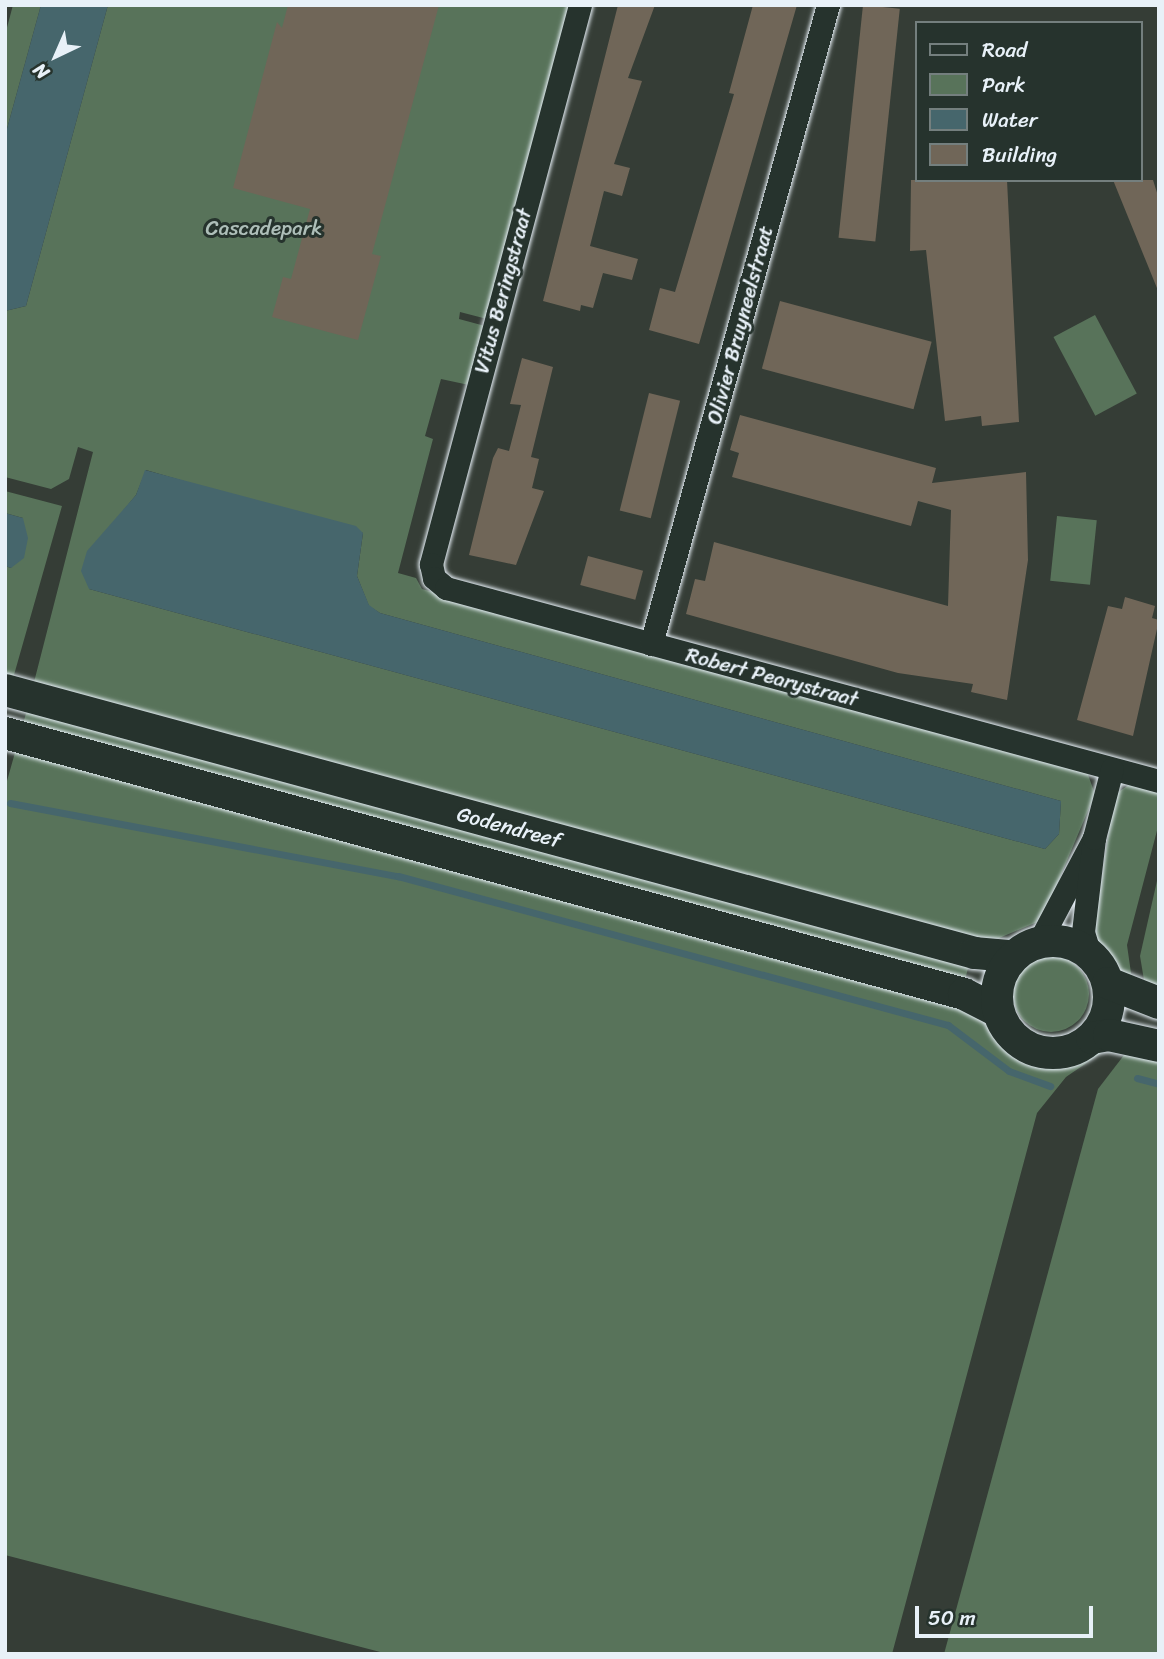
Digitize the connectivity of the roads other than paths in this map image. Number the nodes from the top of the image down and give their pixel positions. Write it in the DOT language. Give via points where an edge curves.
graph roads {
  1 [pos="580,5"];
  2 [pos="828,5"];
  3 [pos="434,578"];
  4 [pos="651,644"];
  5 [pos="17,693"];
  6 [pos="12,734"];
  7 [pos="1112,769"];
  8 [pos="1159,781"];
  9 [pos="1094,838"];
  10 [pos="1026,949"];
  11 [pos="1090,955"];
  12 [pos="1108,983"];
  13 [pos="1159,1003"];
  14 [pos="998,1011"];
  15 [pos="1092,1038"];
  16 [pos="1159,1046"];
  1 -- 3 [label="street, Vitus Beringstraat" via="431,564"];
  2 -- 4 [label="street, Olivier Bruyneelstraat"];
  3 -- 4 [label="street, Robert Pearystraat" via="446,589"];
  4 -- 7 [label="street, Robert Pearystraat"];
  5 -- 10 [label="main road, Godendreef" via="975,954"];
  6 -- 14 [label="main road, Godendreef" via="964,994"];
  7 -- 8 [label="street, Robert Pearystraat"];
  7 -- 9 [label="street"];
  9 -- 10 [label="street"];
  9 -- 11 [label="street" via="1083,932"];
  10 -- 11 [label="main road" via="1066,942"];
  10 -- 14 [label="main road" via="998,982"];
  11 -- 12 [label="main road"];
  12 -- 13 [label="main road"];
  12 -- 15 [label="main road" via="1107,1013"];
  14 -- 15 [label="main road" via="1012,1036 1037,1052 1067,1052"];
  15 -- 16 [label="main road"];
}
